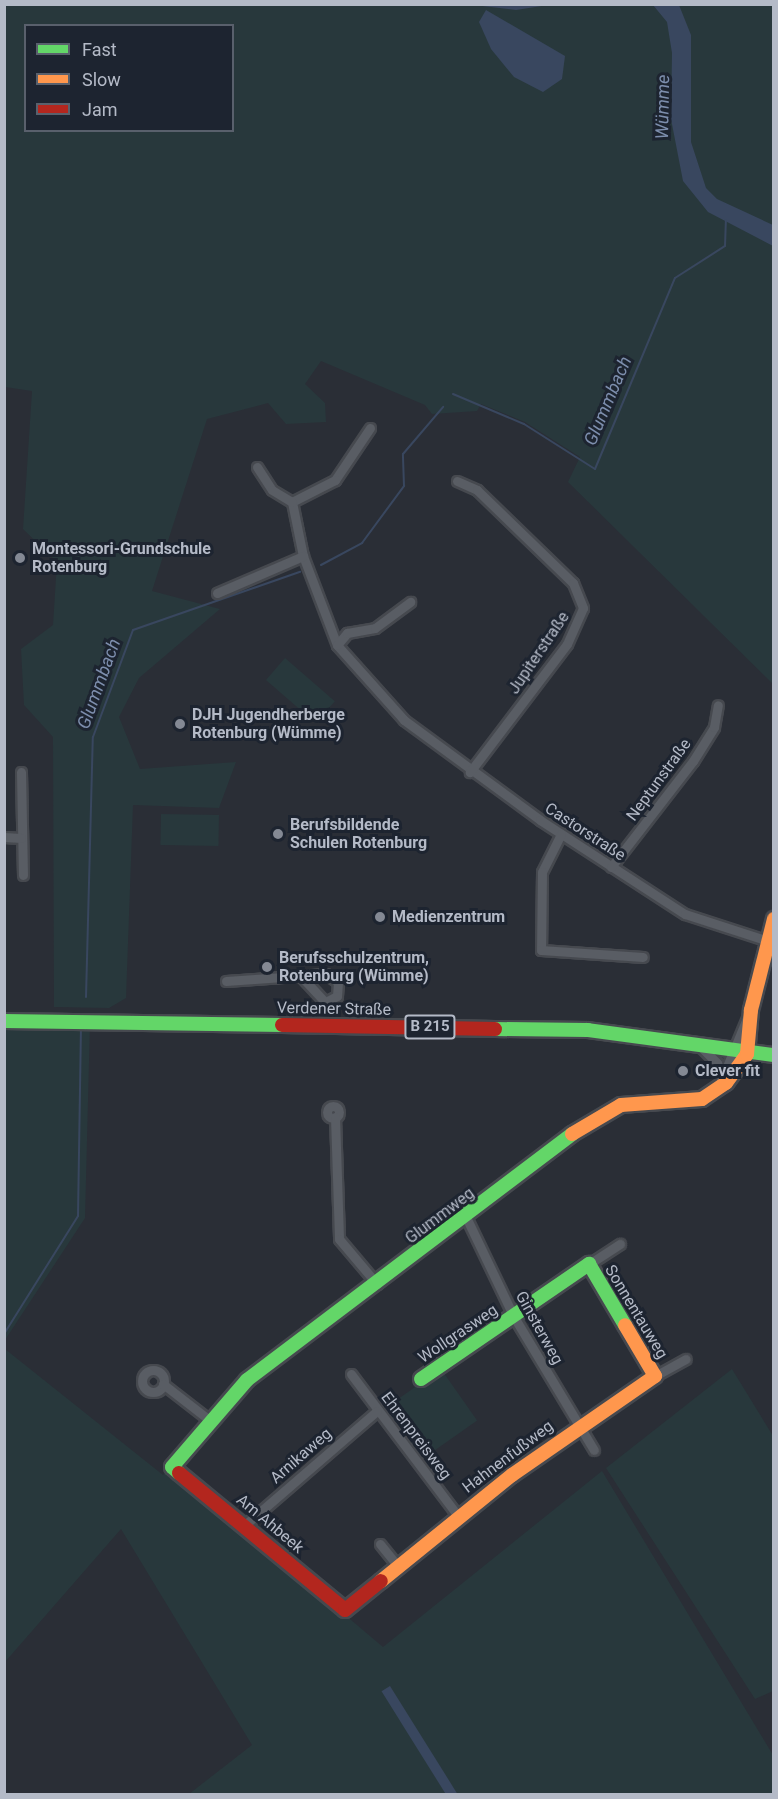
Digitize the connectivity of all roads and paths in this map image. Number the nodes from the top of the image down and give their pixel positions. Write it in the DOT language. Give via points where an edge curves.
graph roads {
  1 [pos="370,428"];
  2 [pos="257,467"];
  3 [pos="457,481"];
  4 [pos="292,502"];
  5 [pos="303,556"];
  6 [pos="217,593"];
  7 [pos="410,602"];
  8 [pos="337,645"];
  9 [pos="718,705"];
  10 [pos="21,772"];
  11 [pos="470,772"];
  12 [pos="561,834"];
  13 [pos="4,837"];
  14 [pos="21,838"];
  15 [pos="611,867"];
  16 [pos="22,875"];
  17 [pos="774,920"];
  18 [pos="769,941"];
  19 [pos="643,957"];
  20 [pos="303,978"];
  21 [pos="226,981"];
  22 [pos="4,1021"];
  23 [pos="691,1040"];
  24 [pos="744,1051"];
  25 [pos="774,1055"];
  26 [pos="774,1063"];
  27 [pos="717,1087"];
  28 [pos="335,1117"];
  29 [pos="466,1217"];
  30 [pos="620,1244"];
  31 [pos="589,1264"];
  32 [pos="376,1284"];
  33 [pos="514,1317"];
  34 [pos="686,1359"];
  35 [pos="351,1374"];
  36 [pos="655,1376"];
  37 [pos="421,1379"];
  38 [pos="164,1384"];
  39 [pos="377,1411"];
  40 [pos="213,1422"];
  41 [pos="578,1426"];
  42 [pos="594,1450"];
  43 [pos="172,1467"];
  44 [pos="458,1516"];
  45 [pos="246,1524"];
  46 [pos="381,1544"];
  47 [pos="397,1565"];
  48 [pos="345,1610"];
  1 -- 4 [label="street" via="335,480"];
  2 -- 4 [label="street" via="272,490"];
  3 -- 11 [label="street, Jupiterstraße" via="477,490 573,583 583,608 567,644"];
  4 -- 5 [label="street"];
  5 -- 6 [label="street"];
  5 -- 8 [label="street"];
  7 -- 8 [label="street" via="375,628 347,633"];
  8 -- 11 [label="street, Castorstraße" via="404,720"];
  9 -- 15 [label="street, Neptunstraße" via="714,727 693,761"];
  10 -- 14 [label="street"];
  11 -- 12 [label="street, Castorstraße"];
  12 -- 15 [label="street, Castorstraße"];
  12 -- 19 [label="street" via="542,872 541,950"];
  13 -- 14 [label="street"];
  14 -- 16 [label="street"];
  15 -- 18 [label="street, Castorstraße" via="693,918"];
  17 -- 18 [label="street"];
  18 -- 24 [label="street"];
  20 -- 21 [label="street"];
  22 -- 23 [label="street, Verdener Straße / B 215" via="540,1028"];
  23 -- 24 [label="street, Verdener Straße / B 215"];
  23 -- 27 [label="street" via="717,1063"];
  24 -- 25 [label="street, Verdener Straße / B 215"];
  24 -- 26 [label="street, Verdener Straße / B 215"];
  24 -- 27 [label="street"];
  27 -- 29 [label="street, Glummweg" via="608,1109"];
  28 -- 32 [label="street" via="339,1239"];
  29 -- 32 [label="street, Glummweg"];
  29 -- 33 [label="street, Ginsterweg"];
  30 -- 31 [label="street, Sonnentauweg"];
  31 -- 33 [label="street, Sonnentauweg"];
  31 -- 36 [label="street, Sonnentauweg"];
  32 -- 40 [label="street, Glummweg" via="247,1380"];
  33 -- 37 [label="street, Wollgrasweg"];
  33 -- 41 [label="street, Ginsterweg"];
  34 -- 36 [label="street, Sonnentauweg"];
  35 -- 39 [label="street, Ehrenpreisweg"];
  36 -- 41 [label="street, Sonnentauweg"];
  38 -- 40 [label="street"];
  39 -- 44 [label="street, Ehrenpreisweg"];
  39 -- 45 [label="street, Arnikaweg"];
  40 -- 43 [label="street, Glummweg"];
  41 -- 42 [label="street, Ginsterweg"];
  41 -- 44 [label="street, Hahnenfußweg"];
  43 -- 45 [label="street, Am Ahbeek"];
  44 -- 47 [label="street, Hahnenfußweg"];
  45 -- 48 [label="street, Am Ahbeek"];
  46 -- 47 [label="street"];
  47 -- 48 [label="street, Hahnenfußweg"];
}
